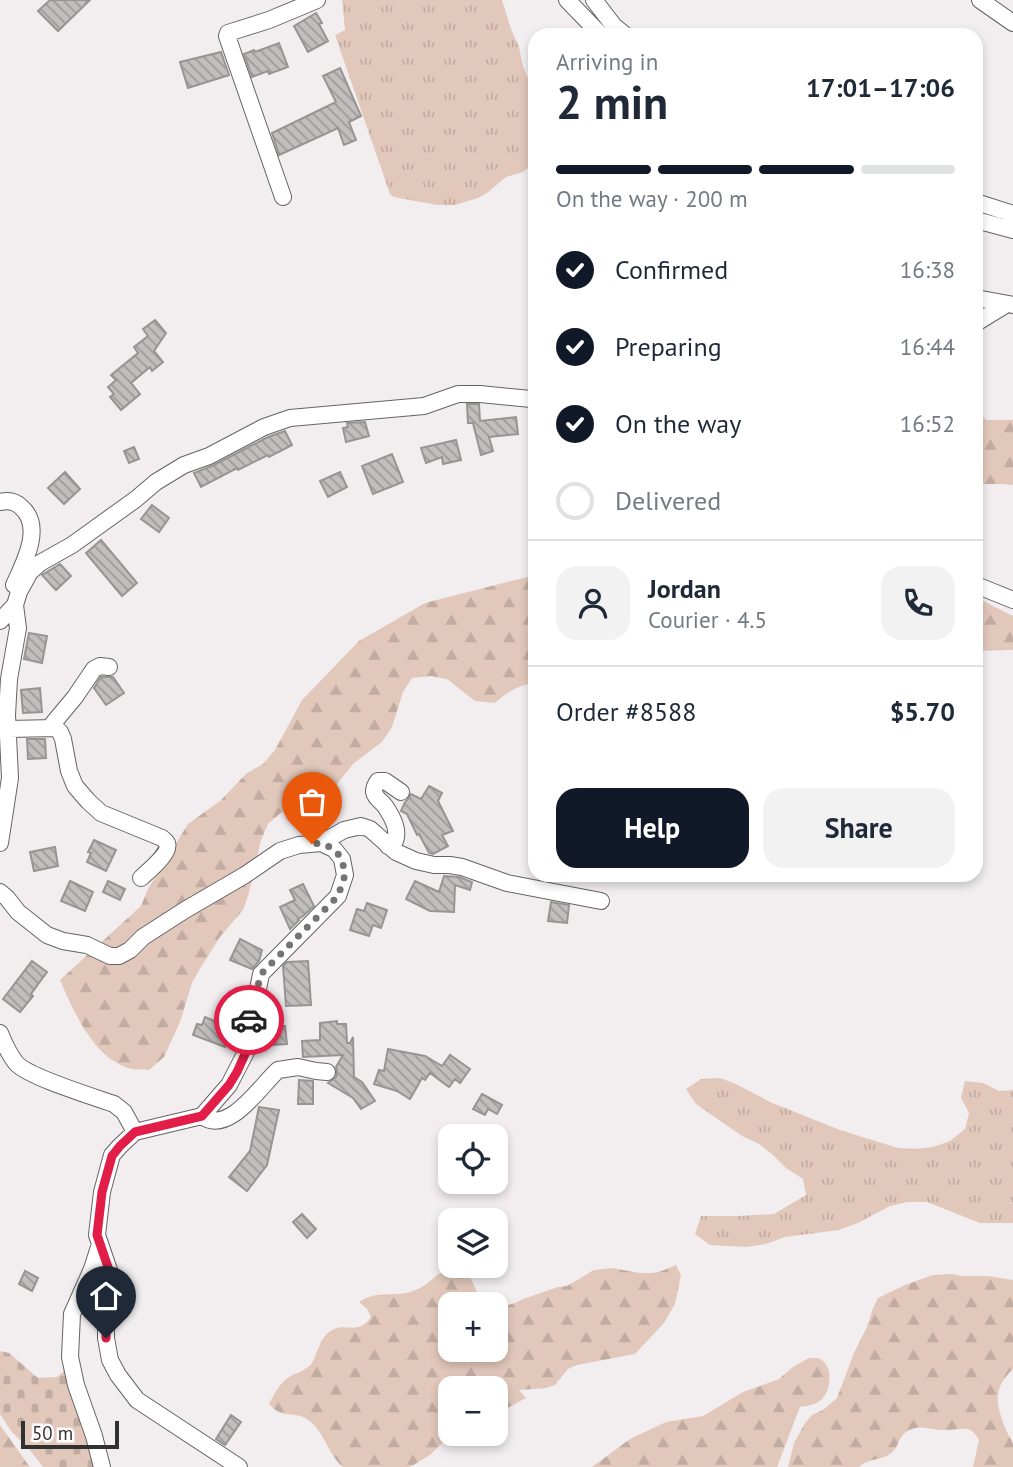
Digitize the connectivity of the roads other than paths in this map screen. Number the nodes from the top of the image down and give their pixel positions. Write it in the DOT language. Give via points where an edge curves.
graph roads {
  1 [pos="317,0"];
  2 [pos="594,0"];
  3 [pos="980,0"];
  4 [pos="573,2"];
  5 [pos="1013,23"];
  6 [pos="594,28"];
  7 [pos="616,28"];
  8 [pos="283,197"];
  9 [pos="983,204"];
  10 [pos="1013,214"];
  11 [pos="983,222"];
  12 [pos="1013,230"];
  13 [pos="983,299"];
  14 [pos="1010,305"];
  15 [pos="983,319"];
  16 [pos="528,399"];
  17 [pos="0,502"];
  18 [pos="983,588"];
  19 [pos="1013,600"];
  20 [pos="15,606"];
  21 [pos="0,620"];
  22 [pos="108,667"];
  23 [pos="50,727"];
  24 [pos="8,729"];
  25 [pos="401,792"];
  26 [pos="0,843"];
  27 [pos="321,843"];
  28 [pos="388,846"];
  29 [pos="141,878"];
  30 [pos="0,892"];
  31 [pos="601,901"];
  32 [pos="0,1033"];
  33 [pos="327,1072"];
  34 [pos="202,1116"];
  35 [pos="135,1132"];
  36 [pos="100,1244"];
  37 [pos="102,1467"];
  38 [pos="239,1467"];
  1 -- 8 [label="street" via="227,36"];
  2 -- 7 [label="street"];
  3 -- 5 [label="street"];
  4 -- 6 [label="street"];
  9 -- 10 [label="street"];
  11 -- 12 [label="street"];
  13 -- 14 [label="street"];
  14 -- 15 [label="street"];
  16 -- 20 [label="street" via="458,394 424,406 290,418 264,428 184,465 40,563 30,572"];
  17 -- 21 [label="street" via="7,500 25,511 31,539"];
  18 -- 19 [label="street"];
  20 -- 21 [label="street"];
  20 -- 24 [label="street" via="18,628 9,679"];
  22 -- 23 [label="street" via="93,669"];
  23 -- 24 [label="street"];
  23 -- 29 [label="street" via="60,732 72,779 88,801 101,813 167,842 165,854"];
  24 -- 26 [label="street" via="10,778"];
  25 -- 28 [label="street" via="385,780 374,788 397,831 394,845"];
  27 -- 28 [label="street" via="361,826"];
  27 -- 30 [label="street" via="280,851 119,956 47,935"];
  27 -- 34 [label="street" via="342,859 345,875 338,896 261,974 246,1052 229,1085"];
  28 -- 31 [label="street" via="434,866 461,867 507,883"];
  32 -- 35 [label="street" via="18,1065 114,1104"];
  33 -- 34 [label="street" via="298,1067 278,1070 233,1114 216,1121"];
  34 -- 35 [label="street"];
  35 -- 36 [label="street" via="112,1156 102,1192"];
  36 -- 37 [label="street" via="72,1314 71,1357"];
  36 -- 38 [label="street" via="110,1273 107,1345 118,1375 137,1400"];
}
